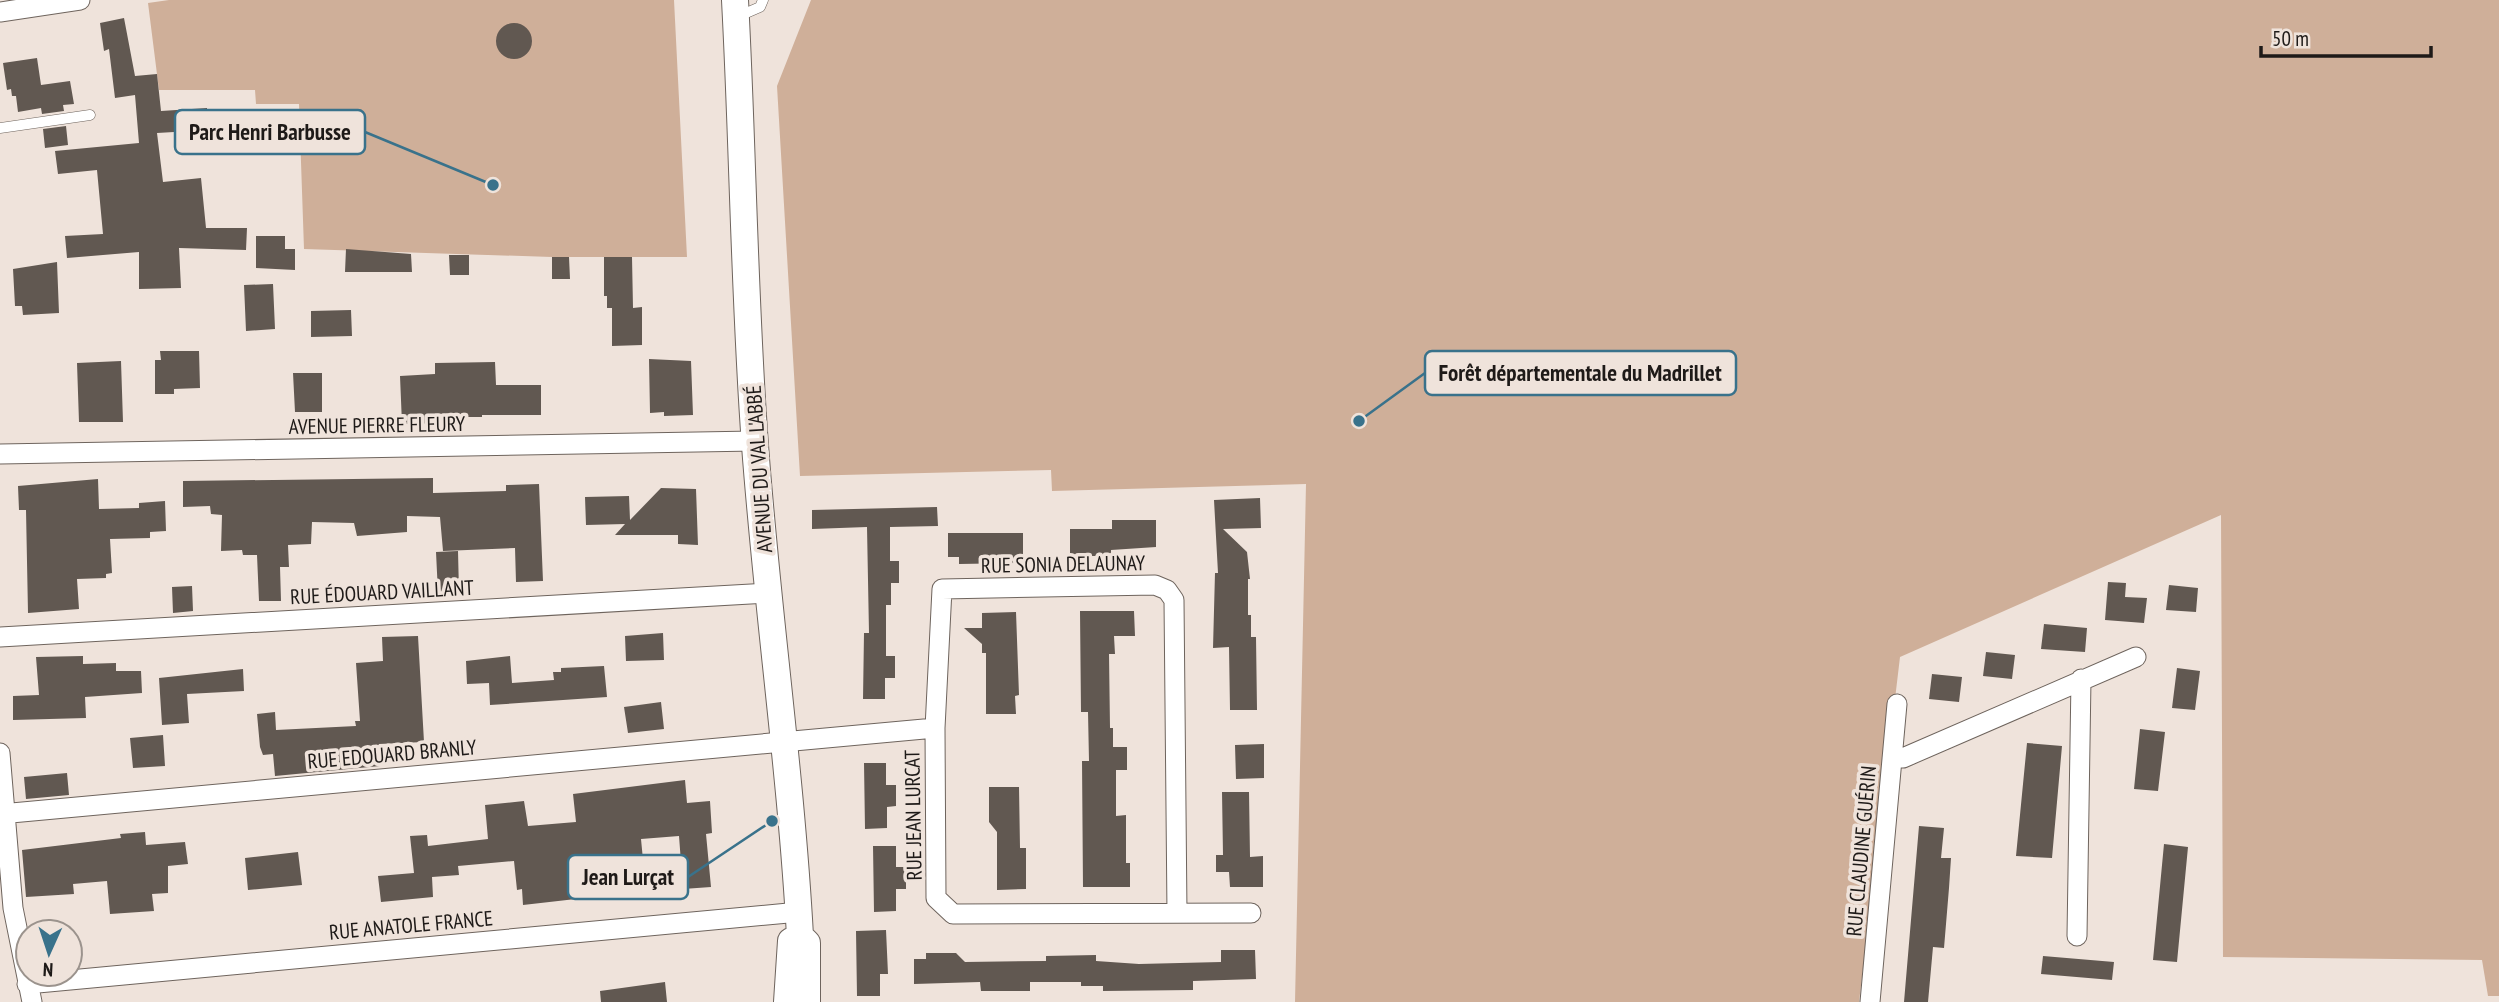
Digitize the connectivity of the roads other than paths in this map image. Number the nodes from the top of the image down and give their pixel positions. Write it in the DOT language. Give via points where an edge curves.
graph roads {
  1 [pos="80,0"];
  2 [pos="763,0"];
  3 [pos="736,9"];
  4 [pos="0,12"];
  5 [pos="90,115"];
  6 [pos="0,128"];
  7 [pos="755,441"];
  8 [pos="0,454"];
  9 [pos="767,593"];
  10 [pos="0,637"];
  11 [pos="2136,657"];
  12 [pos="2081,678"];
  13 [pos="1897,704"];
  14 [pos="934,728"];
  15 [pos="785,741"];
  16 [pos="0,753"];
  17 [pos="1892,758"];
  18 [pos="2,813"];
  19 [pos="1177,913"];
  20 [pos="1251,913"];
  21 [pos="799,924"];
  22 [pos="2077,936"];
  23 [pos="29,993"];
  24 [pos="788,1002"];
  25 [pos="807,1002"];
  26 [pos="1870,1002"];
  1 -- 4 [label="street"];
  2 -- 3 [label="lane" via="760,7"];
  3 -- 7 [label="main road, AVENUE DU VAL L'ABBÉ"];
  5 -- 6 [label="lane"];
  7 -- 8 [label="street, AVENUE PIERRE FLEURY"];
  7 -- 9 [label="main road, AVENUE DU VAL L'ABBÉ"];
  9 -- 10 [label="street, RUE ÉDOUARD VAILLANT"];
  9 -- 15 [label="main road, AVENUE DU VAL L'ABBÉ"];
  11 -- 12 [label="street"];
  12 -- 17 [label="street" via="1903,758"];
  12 -- 22 [label="street"];
  13 -- 17 [label="street, RUE CLAUDINE GUÉRIN"];
  14 -- 15 [label="street, RUE JEAN LURCAT"];
  14 -- 19 [label="street, RUE JEAN LURCAT" via="936,898 953,914"];
  14 -- 19 [label="street, RUE SONIA DELAUNAY" via="942,589 1155,585 1167,590 1174,600"];
  15 -- 18 [label="street, RUE EDOUARD BRANLY"];
  15 -- 21 [label="main road, AVENUE DU VAL L'ABBÉ"];
  16 -- 18 [label="street"];
  17 -- 26 [label="street, RUE CLAUDINE GUÉRIN"];
  18 -- 23 [label="street"];
  19 -- 20 [label="street, RUE JEAN LURCAT"];
  21 -- 23 [label="street, RUE ANATOLE FRANCE"];
  21 -- 24 [label="main road, AVENUE DU VAL L'ABBÉ" via="791,941"];
  21 -- 25 [label="main road, AVENUE DU VAL L'ABBÉ" via="807,943"];
}
